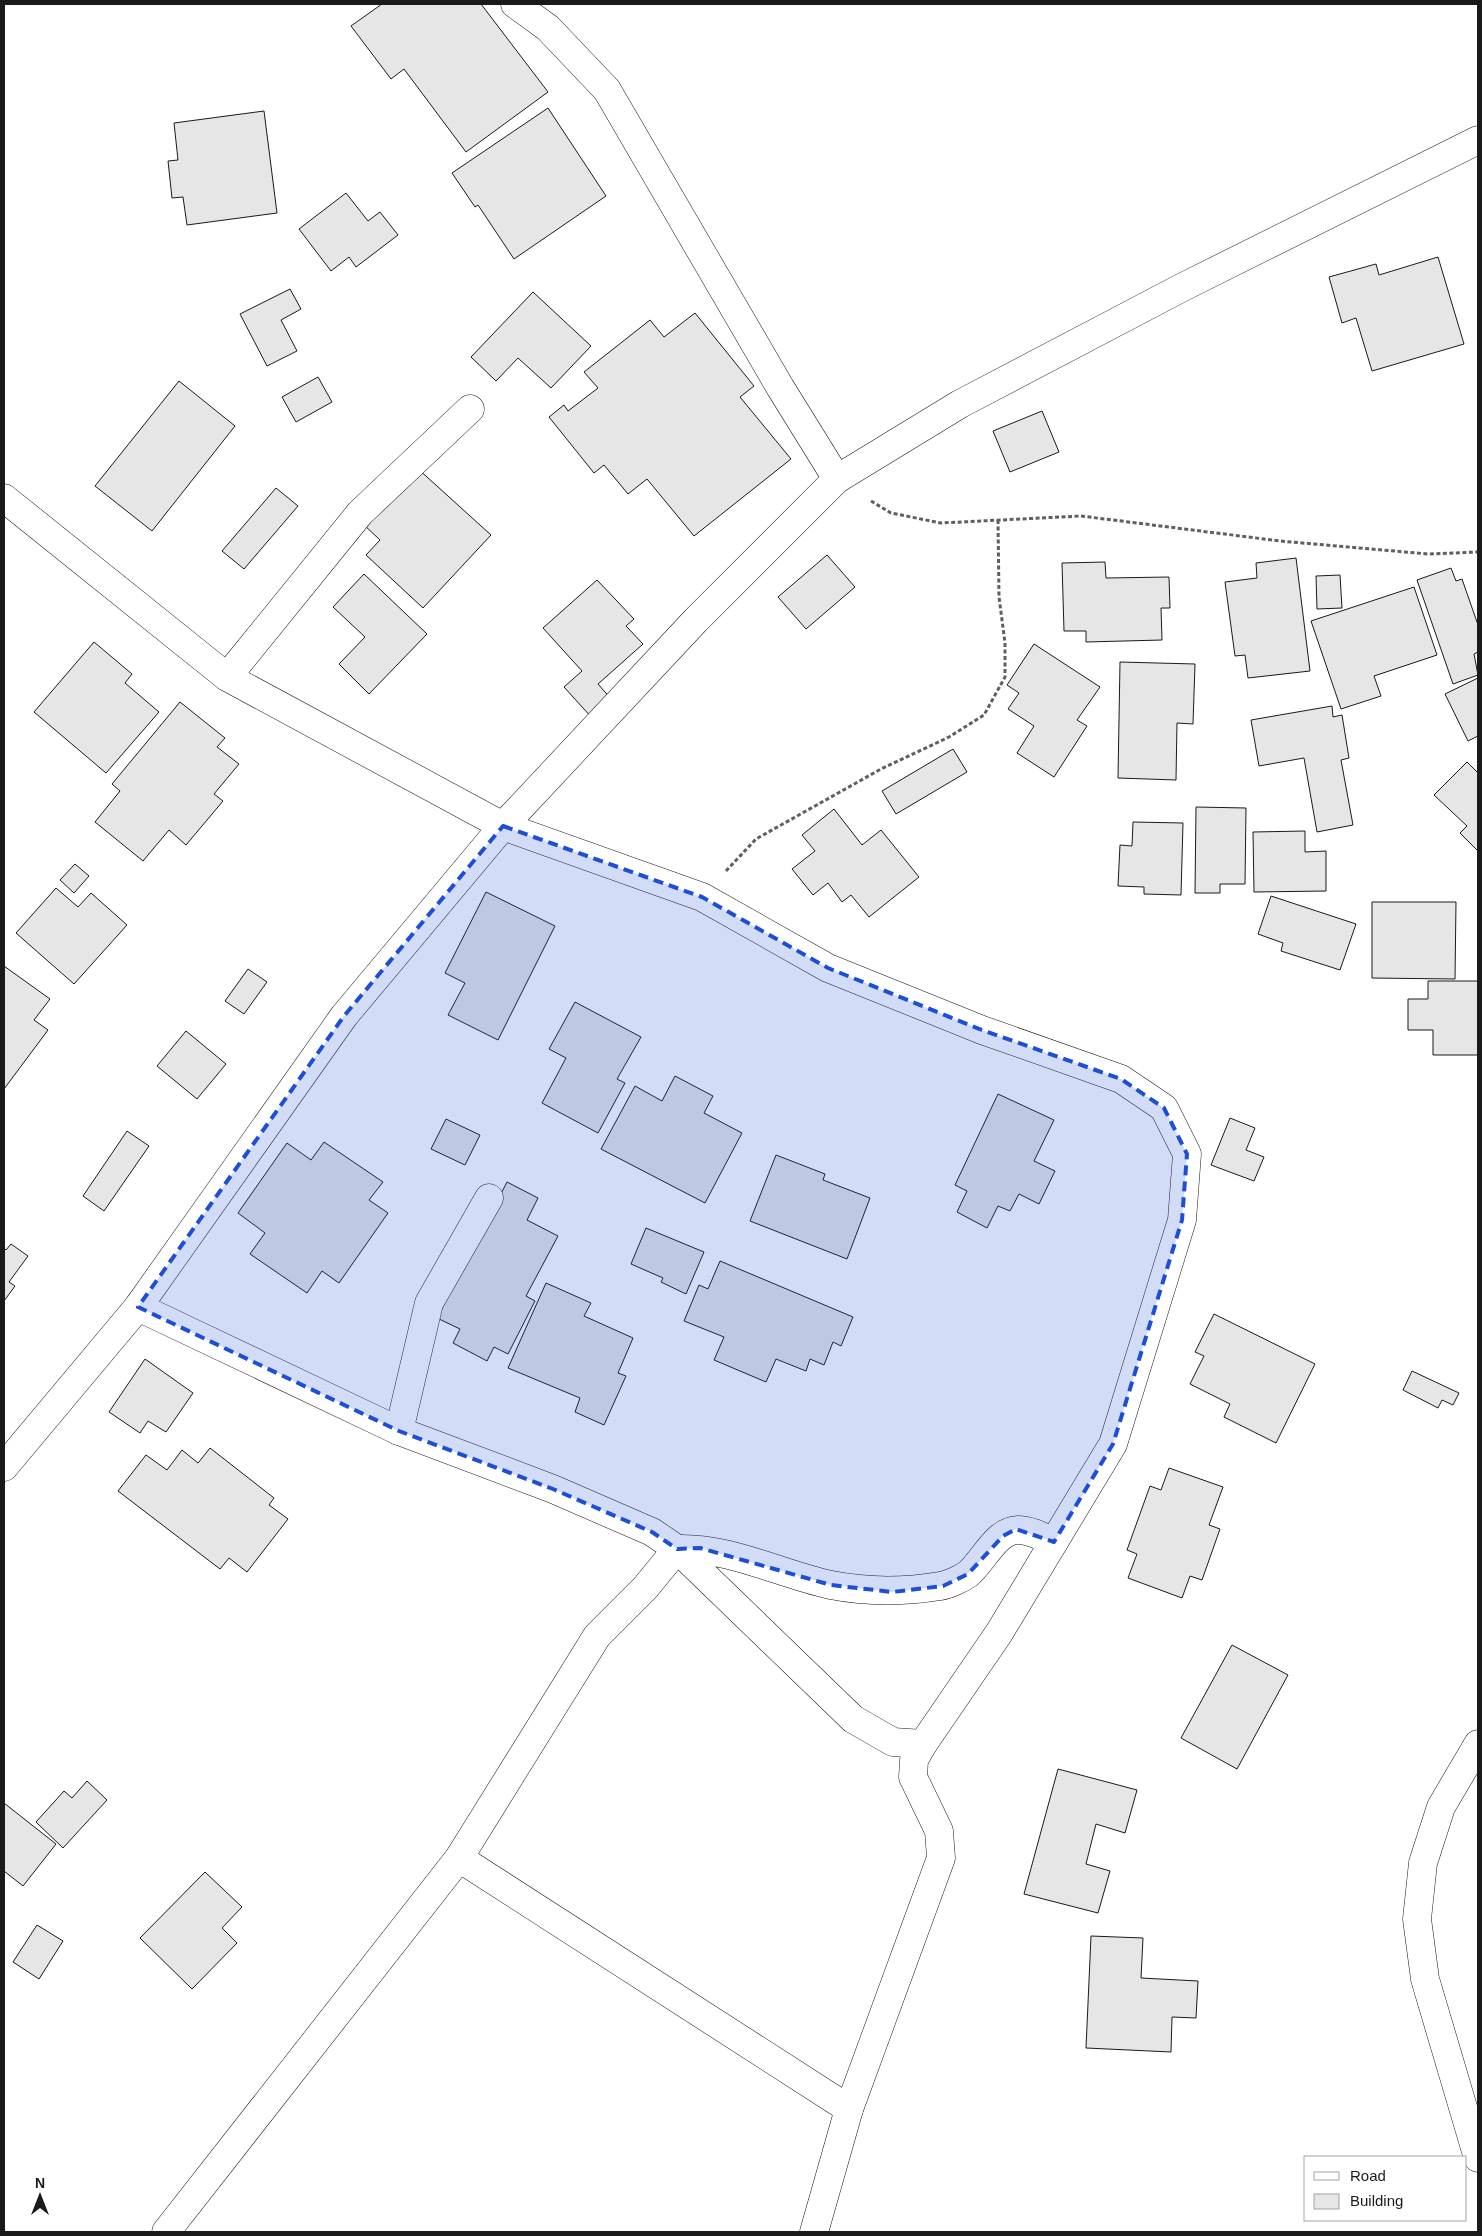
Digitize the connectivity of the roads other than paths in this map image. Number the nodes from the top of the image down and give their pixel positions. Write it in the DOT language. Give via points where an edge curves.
graph roads {
  1 [pos="515,4"];
  2 [pos="1478,140"];
  3 [pos="470,408"];
  4 [pos="837,479"];
  5 [pos="4,498"];
  6 [pos="227,677"];
  7 [pos="502,826"];
  8 [pos="489,1198"];
  9 [pos="138,1308"];
  10 [pos="399,1431"];
  11 [pos="4,1467"];
  12 [pos="1054,1542"];
  13 [pos="677,1549"];
  14 [pos="923,1744"];
  15 [pos="1475,1758"];
  16 [pos="459,1858"];
  17 [pos="849,2109"];
  18 [pos="1478,2158"];
  19 [pos="166,2232"];
  20 [pos="814,2232"];
  1 -- 4 [label="street" via="548,28 606,90"];
  2 -- 4 [label="street" via="1183,287 960,404"];
  3 -- 6 [label="street" via="360,513"];
  4 -- 7 [label="street" via="696,620"];
  5 -- 6 [label="street"];
  6 -- 7 [label="street"];
  7 -- 9 [label="street" via="344,1016"];
  7 -- 12 [label="street" via="702,897 828,968 982,1030 1121,1079 1164,1108 1187,1154 1182,1220 1113,1444"];
  8 -- 10 [label="street" via="429,1303"];
  9 -- 10 [label="street"];
  9 -- 11 [label="street"];
  10 -- 13 [label="street" via="562,1493 652,1532"];
  12 -- 13 [label="street" via="1016,1529 1003,1536 968,1574 943,1586 892,1592 831,1585 700,1548"];
  12 -- 14 [label="street" via="999,1633"];
  13 -- 14 [label="street" via="854,1720 893,1742"];
  13 -- 16 [label="street" via="645,1588 597,1636"];
  14 -- 17 [label="street" via="914,1760 913,1777 940,1831 941,1858"];
  15 -- 18 [label="street" via="1441,1807 1423,1863 1417,1918 1425,1979"];
  16 -- 17 [label="street"];
  16 -- 19 [label="street"];
  17 -- 20 [label="street"];
}
